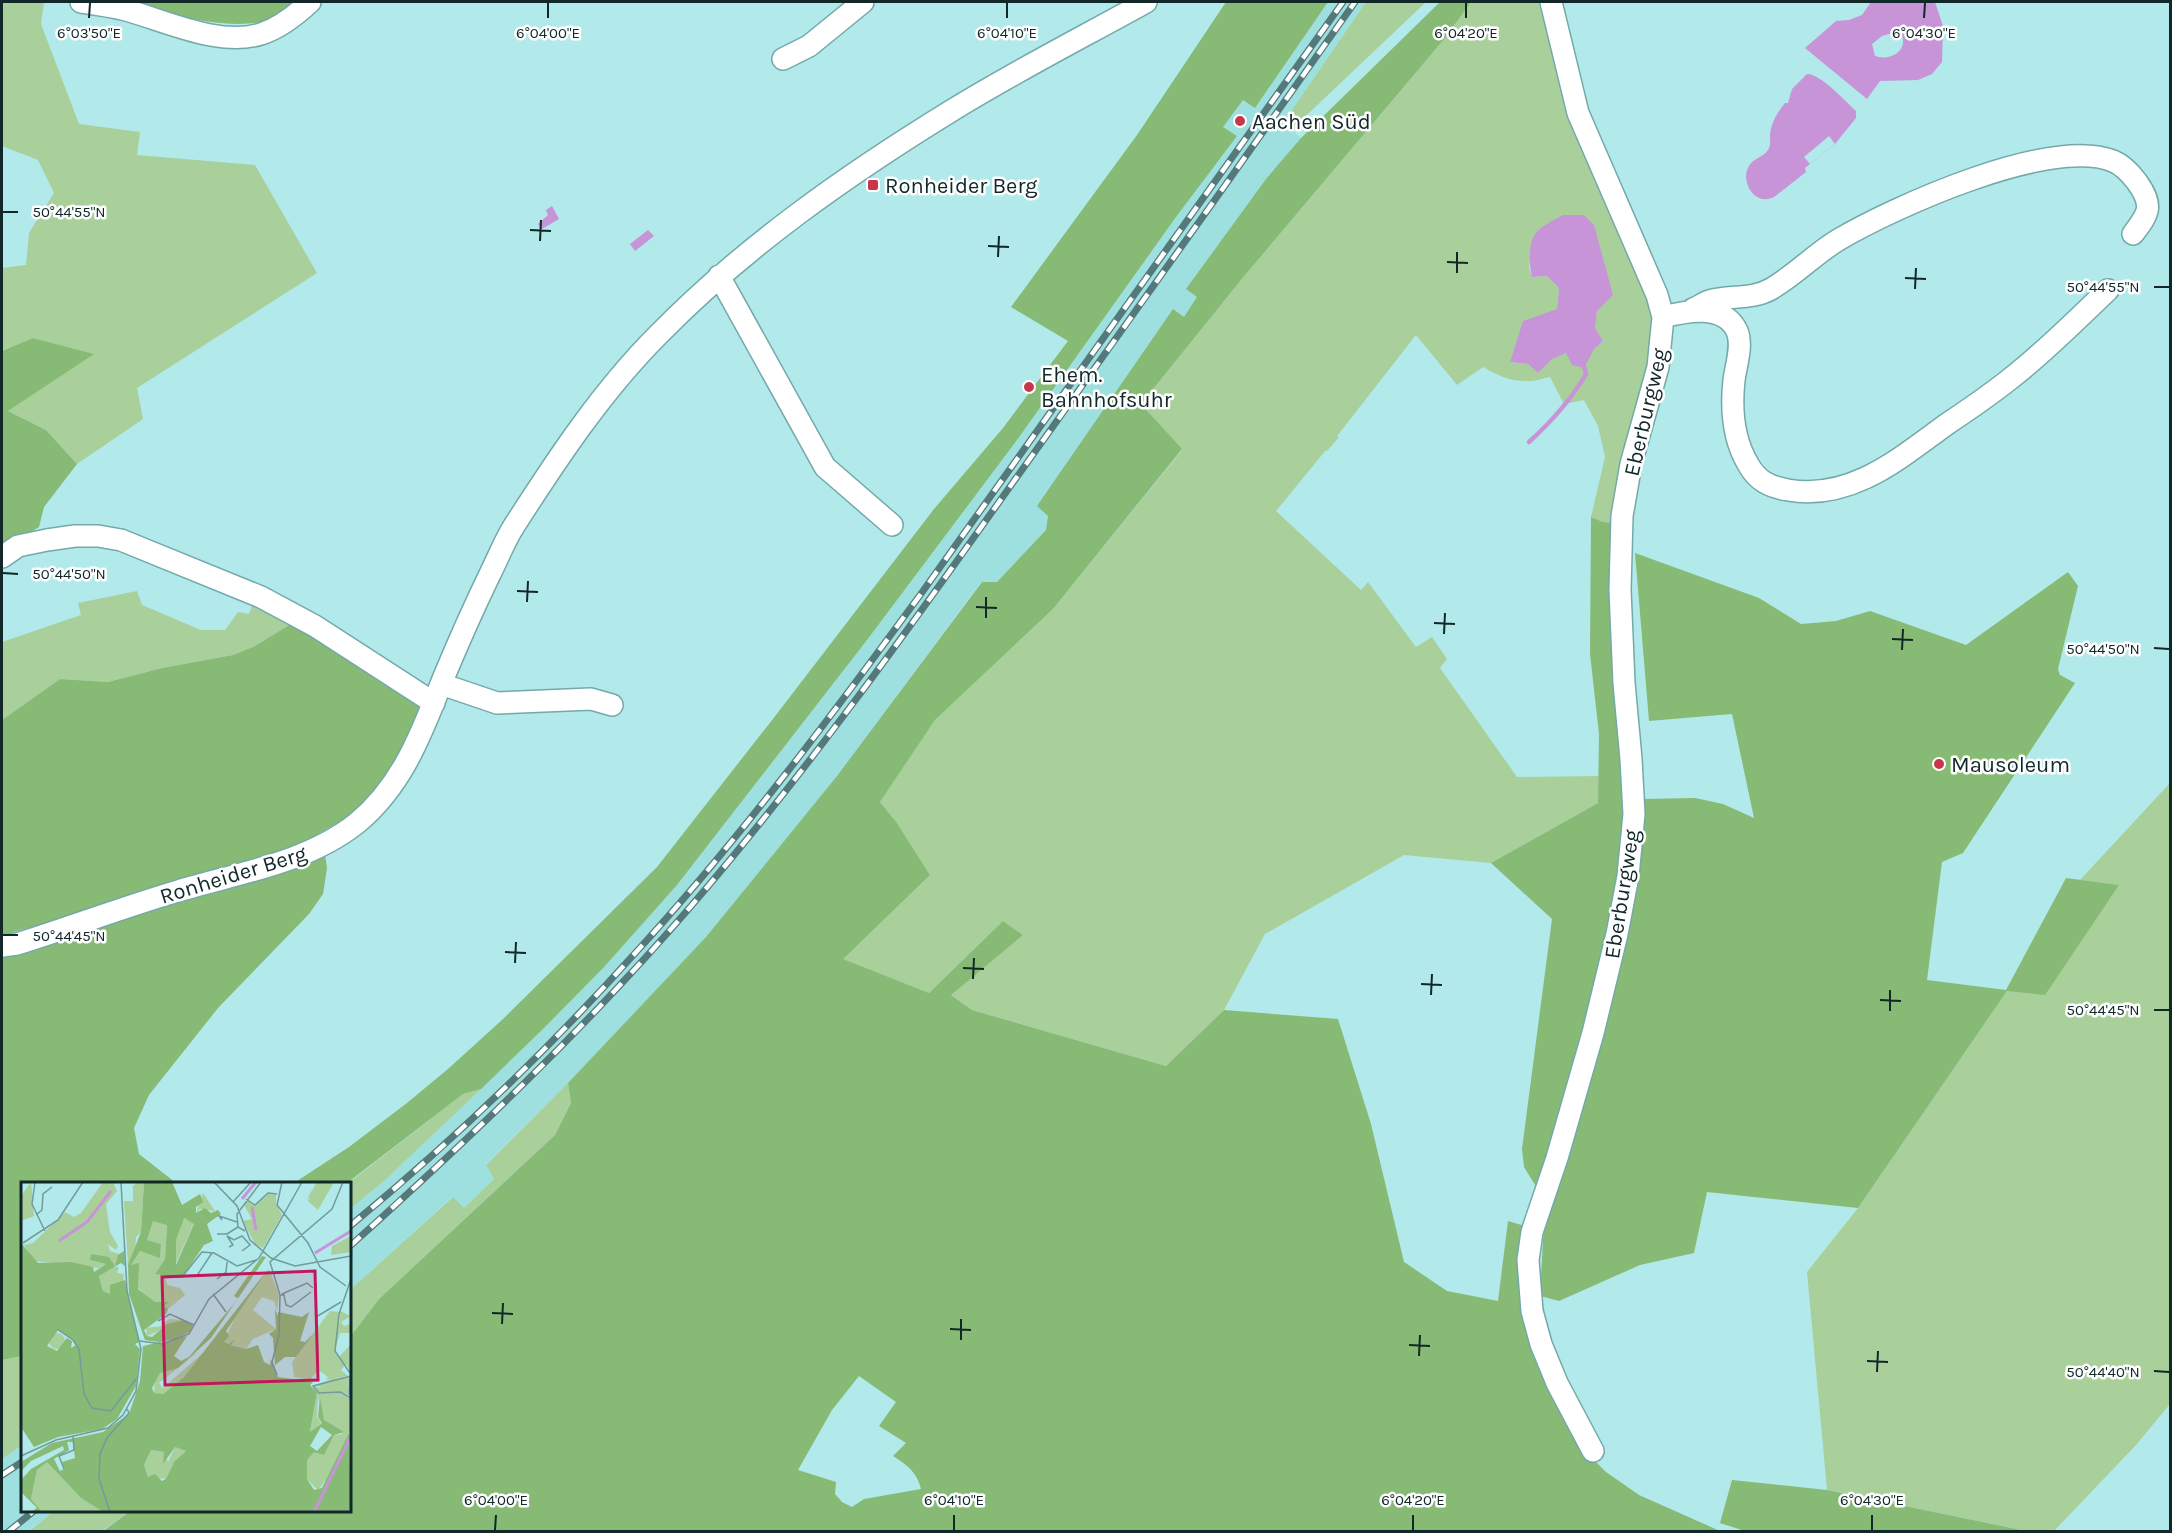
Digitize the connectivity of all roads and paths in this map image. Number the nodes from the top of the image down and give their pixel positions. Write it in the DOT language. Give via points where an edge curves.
graph roads {
  1 [pos="81,2"];
  2 [pos="310,2"];
  3 [pos="863,2"];
  4 [pos="1146,2"];
  5 [pos="1551,2"];
  6 [pos="783,59"];
  7 [pos="2133,234"];
  8 [pos="719,276"];
  9 [pos="2108,290"];
  10 [pos="1692,309"];
  11 [pos="1663,317"];
  12 [pos="892,525"];
  13 [pos="2,557"];
  14 [pos="438,693"];
  15 [pos="612,705"];
  16 [pos="2,946"];
  17 [pos="1593,1452"];
  1 -- 2 [label="street" via="125,10 199,32 238,37 260,35 276,28"];
  3 -- 6 [label="street" via="809,46"];
  4 -- 8 [label="street, Ronheider Berg" via="952,110 832,189"];
  5 -- 11 [label="street, Eberburgweg" via="1578,113"];
  7 -- 10 [label="street, Eberburgweg" via="2147,215 2148,204 2127,170 2099,157 2054,157 1974,178 1900,210 1837,241 1759,294 1709,301"];
  8 -- 12 [label="street" via="825,467"];
  8 -- 14 [label="street, Ronheider Berg" via="656,337 569,444 511,531"];
  9 -- 10 [label="street, Eberburgweg" via="2008,381 1897,462 1862,480 1816,492 1775,488 1762,482 1747,464 1732,403 1738,332 1728,319"];
  10 -- 11 [label="street, Eberburgweg"];
  11 -- 17 [label="street, Eberburgweg" via="1658,367 1630,464 1622,516 1620,590 1634,814 1628,876 1593,1033 1532,1232 1528,1260 1532,1311 1541,1344"];
  13 -- 14 [label="street" via="18,546 75,536 120,540 261,597"];
  14 -- 15 [label="street" via="497,703 591,699"];
  14 -- 16 [label="street, Ronheider Berg" via="421,736 388,790 356,823 326,843 300,856"];
}
